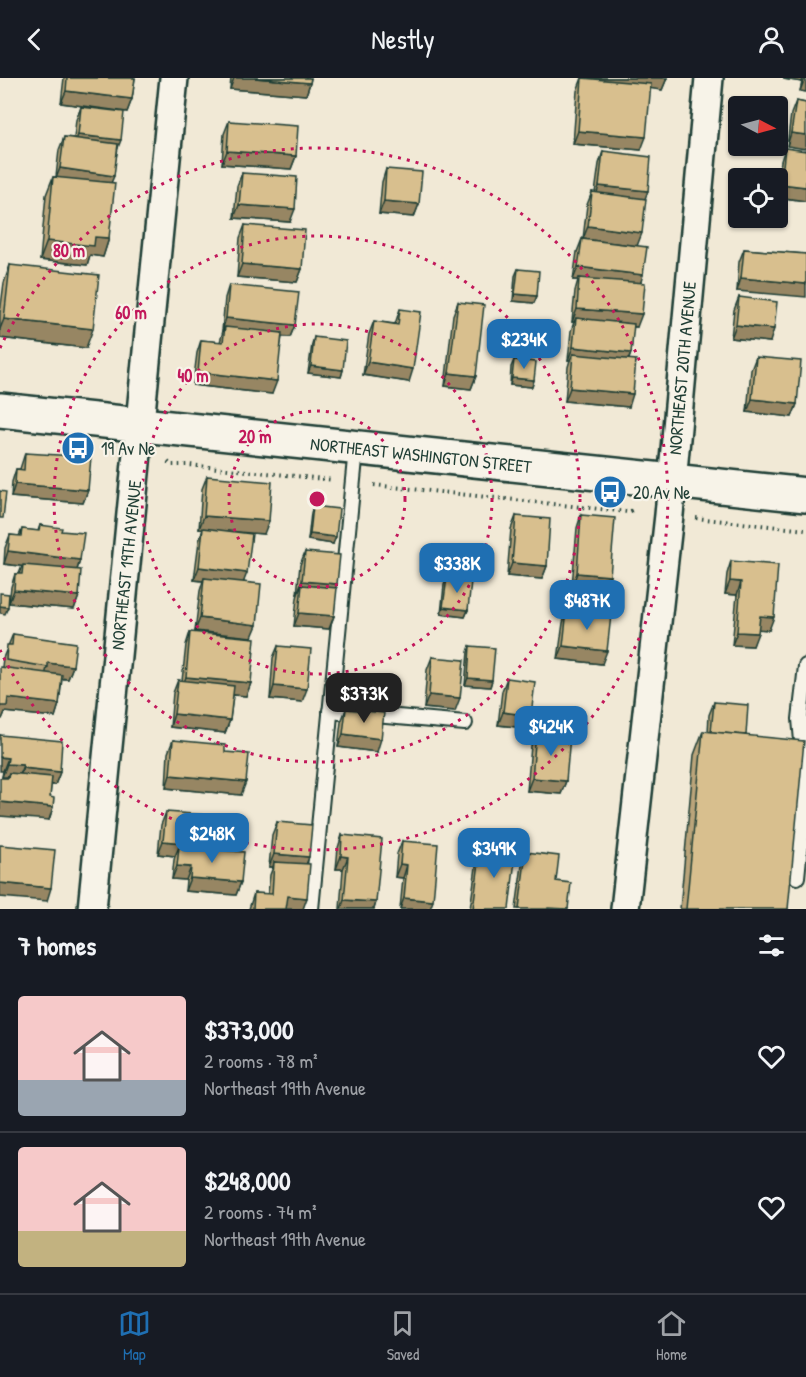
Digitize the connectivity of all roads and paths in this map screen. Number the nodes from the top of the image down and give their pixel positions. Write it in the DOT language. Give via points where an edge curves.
graph roads {
  1 [pos="174,78"];
  2 [pos="709,78"];
  3 [pos="0,411"];
  4 [pos="140,426"];
  5 [pos="356,449"];
  6 [pos="168,462"];
  7 [pos="672,481"];
  8 [pos="353,482"];
  9 [pos="806,495"];
  10 [pos="633,510"];
  11 [pos="695,518"];
  12 [pos="806,531"];
  13 [pos="806,666"];
  14 [pos="330,711"];
  15 [pos="465,723"];
  16 [pos="797,877"];
  17 [pos="92,909"];
  18 [pos="310,909"];
  19 [pos="625,909"];
  1 -- 4 [label="street, NORTHEAST 19TH AVENUE"];
  2 -- 7 [label="street, NORTHEAST 20TH AVENUE"];
  3 -- 4 [label="street, NORTHEAST WASHINGTON STREET"];
  4 -- 5 [label="street, NORTHEAST WASHINGTON STREET"];
  4 -- 17 [label="street, NORTHEAST 19TH AVENUE"];
  5 -- 7 [label="street, NORTHEAST WASHINGTON STREET"];
  5 -- 8 [label="lane"];
  6 -- 8 [label="path"];
  7 -- 9 [label="street, NORTHEAST WASHINGTON STREET"];
  7 -- 19 [label="street, NORTHEAST 20TH AVENUE"];
  8 -- 10 [label="path"];
  8 -- 14 [label="lane"];
  11 -- 12 [label="path"];
  13 -- 16 [label="lane" via="801,719 803,818"];
  14 -- 15 [label="lane"];
  14 -- 18 [label="lane"];
}
